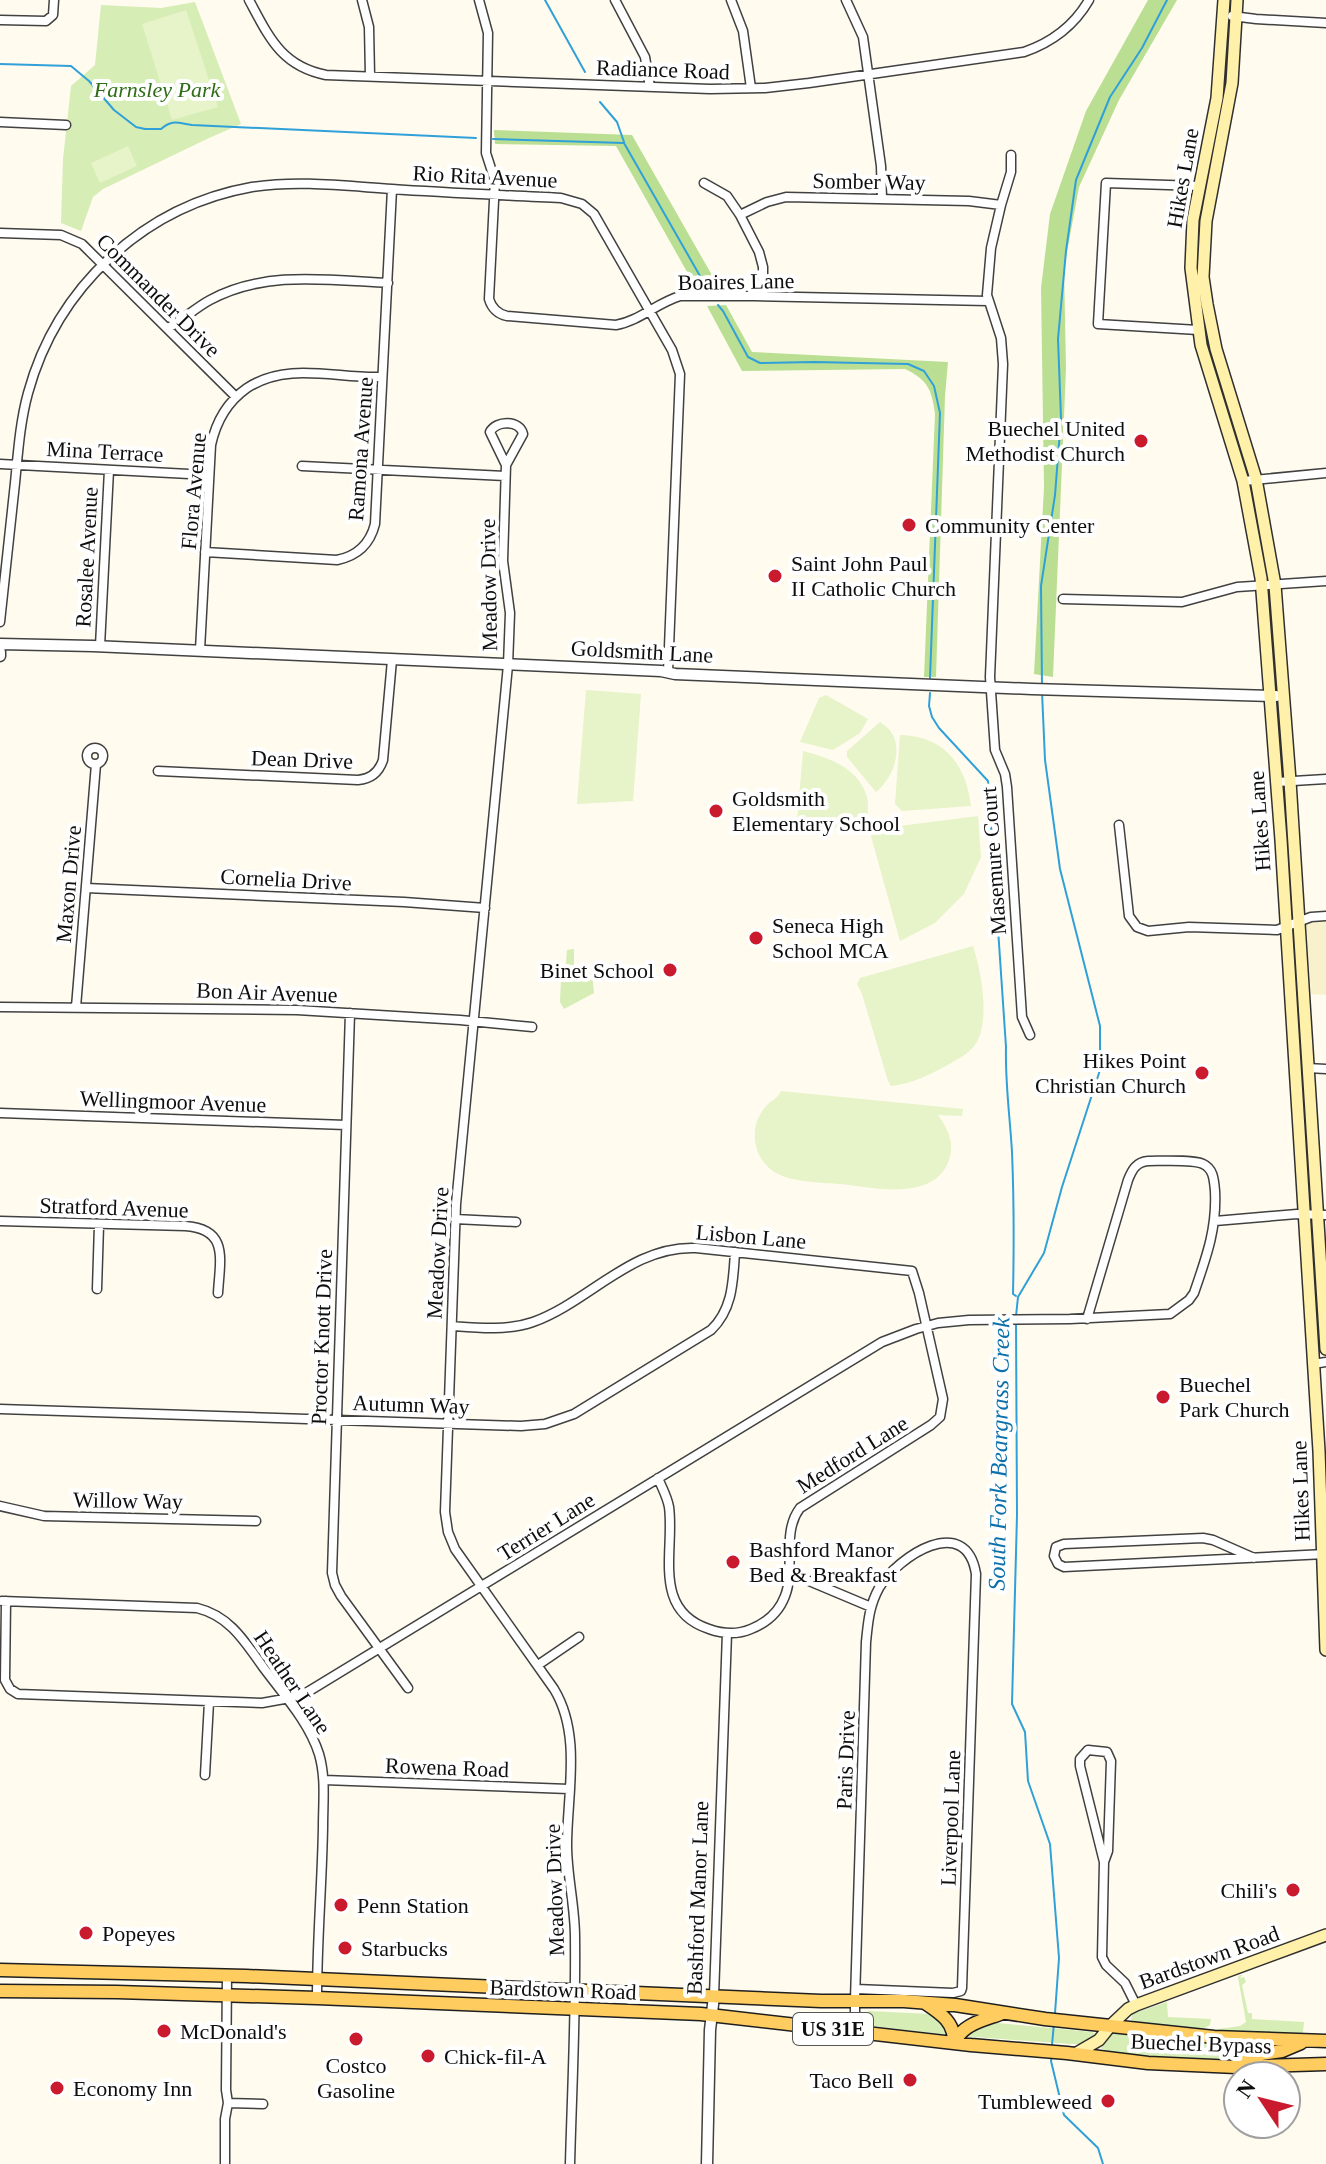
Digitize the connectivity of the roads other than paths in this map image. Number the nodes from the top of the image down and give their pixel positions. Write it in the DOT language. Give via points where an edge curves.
graph roads {
  1 [pos="54,0"];
  2 [pos="249,0"];
  3 [pos="362,0"];
  4 [pos="479,0"];
  5 [pos="615,0"];
  6 [pos="731,0"];
  7 [pos="846,0"];
  8 [pos="1089,0"];
  9 [pos="1224,0"];
  10 [pos="1237,0"];
  11 [pos="1224,14"];
  12 [pos="1237,17"];
  13 [pos="0,20"];
  14 [pos="1326,23"];
  15 [pos="869,74"];
  16 [pos="370,76"];
  17 [pos="488,82"];
  18 [pos="650,87"];
  19 [pos="751,88"];
  20 [pos="0,122"];
  21 [pos="66,125"];
  22 [pos="1011,155"];
  23 [pos="704,183"];
  24 [pos="1199,186"];
  25 [pos="392,189"];
  26 [pos="494,193"];
  27 [pos="882,199"];
  28 [pos="1001,205"];
  29 [pos="740,215"];
  30 [pos="0,233"];
  31 [pos="102,264"];
  32 [pos="388,283"];
  33 [pos="763,296"];
  34 [pos="988,301"];
  35 [pos="650,310"];
  36 [pos="168,328"];
  37 [pos="1198,330"];
  38 [pos="382,377"];
  39 [pos="236,397"];
  40 [pos="0,464"];
  41 [pos="506,465"];
  42 [pos="17,466"];
  43 [pos="302,466"];
  44 [pos="109,470"];
  45 [pos="378,470"];
  46 [pos="1326,473"];
  47 [pos="208,475"];
  48 [pos="505,476"];
  49 [pos="1250,480"];
  50 [pos="205,552"];
  51 [pos="1326,581"];
  52 [pos="1262,584"];
  53 [pos="1275,585"];
  54 [pos="1063,599"];
  55 [pos="0,622"];
  56 [pos="0,644"];
  57 [pos="100,646"];
  58 [pos="200,650"];
  59 [pos="392,660"];
  60 [pos="508,665"];
  61 [pos="668,672"];
  62 [pos="990,686"];
  63 [pos="1277,696"];
  64 [pos="96,764"];
  65 [pos="158,771"];
  66 [pos="1326,779"];
  67 [pos="1290,781"];
  68 [pos="1277,782"];
  69 [pos="1119,825"];
  70 [pos="86,888"];
  71 [pos="485,908"];
  72 [pos="1326,916"];
  73 [pos="1298,922"];
  74 [pos="1285,927"];
  75 [pos="0,1007"];
  76 [pos="76,1007"];
  77 [pos="350,1013"];
  78 [pos="473,1021"];
  79 [pos="532,1027"];
  80 [pos="1030,1035"];
  81 [pos="1307,1068"];
  82 [pos="1326,1069"];
  83 [pos="0,1113"];
  84 [pos="346,1125"];
  85 [pos="1303,1215"];
  86 [pos="1321,1215"];
  87 [pos="455,1219"];
  88 [pos="0,1221"];
  89 [pos="1215,1221"];
  90 [pos="516,1222"];
  91 [pos="99,1225"];
  92 [pos="735,1252"];
  93 [pos="97,1289"];
  94 [pos="218,1293"];
  95 [pos="1087,1319"];
  96 [pos="452,1326"];
  97 [pos="927,1327"];
  98 [pos="1326,1349"];
  99 [pos="1320,1363"];
  100 [pos="0,1409"];
  101 [pos="336,1419"];
  102 [pos="448,1423"];
  103 [pos="658,1478"];
  104 [pos="1324,1499"];
  105 [pos="0,1506"];
  106 [pos="256,1521"];
  107 [pos="958,1546"];
  108 [pos="1324,1554"];
  109 [pos="1254,1558"];
  110 [pos="790,1573"];
  111 [pos="480,1587"];
  112 [pos="3,1601"];
  113 [pos="871,1607"];
  114 [pos="727,1633"];
  115 [pos="579,1637"];
  116 [pos="380,1648"];
  117 [pos="1326,1650"];
  118 [pos="538,1665"];
  119 [pos="408,1688"];
  120 [pos="286,1699"];
  121 [pos="209,1702"];
  122 [pos="205,1775"];
  123 [pos="324,1780"];
  124 [pos="569,1789"];
  125 [pos="1104,1862"];
  126 [pos="1326,1935"];
  127 [pos="0,1970"];
  128 [pos="103,1972"];
  129 [pos="227,1975"];
  130 [pos="317,1979"];
  131 [pos="0,1991"];
  132 [pos="574,1991"];
  133 [pos="98,1992"];
  134 [pos="855,1994"];
  135 [pos="227,1995"];
  136 [pos="714,1996"];
  137 [pos="317,1998"];
  138 [pos="924,2003"];
  139 [pos="1136,2005"];
  140 [pos="575,2009"];
  141 [pos="1004,2013"];
  142 [pos="711,2015"];
  143 [pos="1111,2025"];
  144 [pos="855,2031"];
  145 [pos="1214,2037"];
  146 [pos="1308,2041"];
  147 [pos="1326,2041"];
  148 [pos="954,2043"];
  149 [pos="1071,2054"];
  150 [pos="1234,2060"];
  151 [pos="1240,2060"];
  152 [pos="1326,2064"];
  153 [pos="1302,2065"];
  154 [pos="1222,2066"];
  155 [pos="228,2103"];
  156 [pos="263,2104"];
  157 [pos="225,2164"];
  158 [pos="570,2164"];
  159 [pos="707,2164"];
  1 -- 13 [label="street" via="53,15 46,21"];
  2 -- 16 [label="street, Radiance Road" via="270,38 292,62 326,75"];
  3 -- 16 [label="street" via="369,27"];
  4 -- 17 [label="street" via="488,33"];
  5 -- 18 [label="street" via="645,57"];
  6 -- 19 [label="street" via="743,31"];
  7 -- 15 [label="street" via="863,37"];
  8 -- 15 [label="street, Radiance Road" via="1064,32 1024,52"];
  9 -- 11 [label="main road, Hikes Lane"];
  10 -- 12 [label="main road, Hikes Lane"];
  11 -- 12 [label="street"];
  11 -- 24 [label="main road, Hikes Lane" via="1217,98"];
  12 -- 14 [label="street"];
  12 -- 49 [label="main road, Hikes Lane" via="1232,83 1206,221 1203,277"];
  15 -- 19 [label="street, Radiance Road"];
  15 -- 27 [label="street"];
  16 -- 17 [label="street, Radiance Road"];
  17 -- 18 [label="street, Radiance Road"];
  17 -- 26 [label="street" via="486,146"];
  18 -- 19 [label="street, Radiance Road"];
  20 -- 21 [label="street"];
  22 -- 28 [label="street"];
  23 -- 29 [label="street" via="727,196"];
  24 -- 37 [label="main road, Hikes Lane" via="1191,243"];
  24 -- 37 [label="street" via="1106,183 1098,324"];
  25 -- 26 [label="street, Rio Rita Avenue"];
  25 -- 31 [label="street, Rio Rita Avenue" via="287,184 233,191 161,219"];
  25 -- 32 [label="street, Ramona Avenue"];
  26 -- 35 [label="street, Rio Rita Avenue" via="568,199 587,207"];
  26 -- 35 [label="street, Boaires Lane" via="489,293 493,308 507,316 609,325"];
  27 -- 28 [label="street, Somber Way"];
  27 -- 29 [label="street, Somber Way" via="786,197"];
  28 -- 34 [label="street" via="991,248"];
  29 -- 33 [label="street" via="759,252"];
  30 -- 31 [label="street, Commander Drive" via="65,236"];
  31 -- 36 [label="street, Commander Drive"];
  31 -- 42 [label="street, Rio Rita Avenue" via="64,310 41,352 24,409"];
  32 -- 36 [label="street" via="301,278 255,283 211,299"];
  32 -- 38 [label="street, Ramona Avenue"];
  33 -- 34 [label="street, Boaires Lane"];
  33 -- 35 [label="street, Boaires Lane" via="680,296"];
  34 -- 62 [label="street, Masemure Court" via="1001,338 1003,364"];
  35 -- 61 [label="street, Rio Rita Avenue" via="680,374"];
  36 -- 39 [label="street, Commander Drive"];
  37 -- 49 [label="main road, Hikes Lane"];
  38 -- 39 [label="street, Flora Avenue" via="280,374"];
  38 -- 45 [label="street, Ramona Avenue"];
  39 -- 47 [label="street, Flora Avenue" via="216,426"];
  40 -- 42 [label="street, Mina Terrace"];
  41 -- 41 [label="street, Meadow Drive" via="523,429 514,424 494,425 490,432"];
  41 -- 48 [label="street, Meadow Drive"];
  42 -- 44 [label="street, Mina Terrace"];
  42 -- 55 [label="street, Rio Rita Avenue"];
  43 -- 45 [label="street"];
  44 -- 47 [label="street, Mina Terrace"];
  44 -- 57 [label="street, Rosalee Avenue"];
  45 -- 48 [label="street"];
  45 -- 50 [label="street, Ramona Avenue" via="373,532 349,556 330,560"];
  46 -- 49 [label="street"];
  47 -- 50 [label="street, Flora Avenue"];
  48 -- 60 [label="street, Meadow Drive"];
  49 -- 52 [label="main road, Hikes Lane"];
  49 -- 53 [label="main road, Hikes Lane"];
  50 -- 58 [label="street, Flora Avenue"];
  51 -- 53 [label="street"];
  52 -- 53 [label="street"];
  52 -- 54 [label="street" via="1182,602"];
  52 -- 63 [label="main road, Hikes Lane"];
  53 -- 63 [label="main road, Hikes Lane" via="1280,629"];
  56 -- 57 [label="street, Goldsmith Lane"];
  57 -- 58 [label="street, Goldsmith Lane"];
  58 -- 59 [label="street, Goldsmith Lane"];
  59 -- 60 [label="street, Goldsmith Lane"];
  59 -- 65 [label="street, Dean Drive" via="383,760 368,778"];
  60 -- 61 [label="street, Goldsmith Lane"];
  60 -- 71 [label="street, Meadow Drive"];
  61 -- 62 [label="street, Goldsmith Lane"];
  62 -- 63 [label="street, Goldsmith Lane"];
  62 -- 80 [label="street, Masemure Court" via="995,750 1007,787 1022,1017"];
  63 -- 67 [label="main road, Hikes Lane"];
  63 -- 68 [label="main road, Hikes Lane"];
  64 -- 70 [label="street, Maxon Drive"];
  66 -- 67 [label="street"];
  67 -- 68 [label="street"];
  67 -- 73 [label="main road, Hikes Lane"];
  68 -- 74 [label="main road, Hikes Lane"];
  69 -- 74 [label="street" via="1128,907 1137,927"];
  70 -- 71 [label="street, Cornelia Drive"];
  70 -- 76 [label="street, Maxon Drive"];
  71 -- 78 [label="street, Meadow Drive"];
  72 -- 73 [label="street"];
  73 -- 74 [label="street"];
  73 -- 81 [label="main road, Hikes Lane"];
  74 -- 85 [label="main road, Hikes Lane"];
  75 -- 76 [label="street, Bon Air Avenue"];
  76 -- 77 [label="street, Bon Air Avenue"];
  77 -- 78 [label="street, Bon Air Avenue"];
  77 -- 84 [label="street, Proctor Knott Drive"];
  78 -- 79 [label="street, Bon Air Avenue"];
  78 -- 87 [label="street, Meadow Drive"];
  81 -- 82 [label="street"];
  81 -- 86 [label="main road, Hikes Lane"];
  83 -- 84 [label="street, Wellingmoor Avenue"];
  84 -- 101 [label="street, Proctor Knott Drive"];
  85 -- 86 [label="street"];
  85 -- 89 [label="street"];
  85 -- 99 [label="main road, Hikes Lane"];
  86 -- 98 [label="main road, Hikes Lane"];
  87 -- 90 [label="street"];
  87 -- 96 [label="street, Meadow Drive"];
  88 -- 91 [label="street, Stratford Avenue"];
  89 -- 95 [label="street, Terrier Lane" via="1194,1293 1175,1311"];
  89 -- 95 [label="street" via="1214,1179 1207,1167 1140,1162 1128,1180"];
  91 -- 93 [label="street"];
  91 -- 94 [label="street, Stratford Avenue" via="185,1226 209,1232 219,1247"];
  92 -- 96 [label="street, Lisbon Lane" via="668,1249 530,1323"];
  92 -- 97 [label="street, Lisbon Lane" via="912,1271"];
  92 -- 102 [label="street, Autumn Way" via="729,1302 717,1324 585,1408 533,1426"];
  95 -- 97 [label="street, Terrier Lane" via="969,1320"];
  96 -- 102 [label="street, Meadow Drive"];
  97 -- 103 [label="street, Terrier Lane" via="872,1347"];
  97 -- 110 [label="street, Medford Lane" via="943,1399 940,1417 800,1508 792,1524"];
  99 -- 104 [label="main road, Hikes Lane"];
  100 -- 101 [label="street, Autumn Way"];
  101 -- 102 [label="street, Autumn Way"];
  101 -- 116 [label="street, Proctor Knott Drive" via="333,1579"];
  102 -- 111 [label="street, Meadow Drive" via="446,1521 455,1549"];
  103 -- 111 [label="street, Terrier Lane"];
  103 -- 114 [label="street" via="669,1506 668,1577 675,1601 698,1625"];
  104 -- 108 [label="main road, Hikes Lane"];
  105 -- 106 [label="street, Willow Way" via="44,1516"];
  107 -- 113 [label="street, Paris Drive" via="935,1544 904,1560 885,1580"];
  107 -- 134 [label="street, Liverpool Lane" via="971,1558 976,1574 962,1988 953,1993"];
  108 -- 109 [label="street"];
  108 -- 117 [label="main road, Hikes Lane"];
  109 -- 109 [label="street" via="1203,1538 1064,1544 1056,1547 1054,1556 1064,1567"];
  110 -- 113 [label="street"];
  110 -- 114 [label="street, Medford Lane" via="785,1597 772,1616 753,1629"];
  111 -- 116 [label="street, Terrier Lane"];
  111 -- 118 [label="street, Meadow Drive"];
  112 -- 120 [label="street, Heather Lane" via="205,1610 234,1628"];
  112 -- 121 [label="street, Terrier Lane" via="5,1680 14,1692"];
  113 -- 134 [label="street, Paris Drive"];
  114 -- 136 [label="street, Bashford Manor Lane"];
  115 -- 118 [label="street"];
  116 -- 119 [label="street, Proctor Knott Drive"];
  116 -- 120 [label="street, Terrier Lane" via="301,1696"];
  118 -- 124 [label="street, Meadow Drive" via="567,1717"];
  120 -- 121 [label="street, Terrier Lane"];
  120 -- 123 [label="street, Heather Lane" via="315,1744"];
  121 -- 122 [label="street"];
  123 -- 124 [label="street, Rowena Road"];
  123 -- 130 [label="street, Heather Lane"];
  124 -- 132 [label="street, Meadow Drive"];
  125 -- 125 [label="street" via="1080,1766 1088,1750 1107,1752 1111,1761"];
  125 -- 139 [label="street" via="1102,1957"];
  126 -- 139 [label="main road, Bardstown Road"];
  127 -- 128 [label="main road, Bardstown Road / US 31E"];
  128 -- 129 [label="main road, Bardstown Road / US 31E"];
  128 -- 133 [label="main road"];
  129 -- 130 [label="main road, Bardstown Road / US 31E"];
  129 -- 135 [label="street"];
  130 -- 132 [label="main road, Bardstown Road / US 31E"];
  130 -- 137 [label="street, Heather Lane"];
  131 -- 133 [label="main road, Bardstown Road / US 31E"];
  132 -- 136 [label="main road, Bardstown Road / US 31E"];
  132 -- 140 [label="street, Meadow Drive"];
  133 -- 135 [label="main road, Bardstown Road / US 31E"];
  134 -- 136 [label="main road, Bardstown Road / US 31E" via="821,2001"];
  134 -- 138 [label="main road, Bardstown Road / US 31E"];
  134 -- 144 [label="street, Paris Drive"];
  135 -- 137 [label="main road, Bardstown Road / US 31E"];
  135 -- 155 [label="street"];
  136 -- 142 [label="street, Bashford Manor Lane"];
  137 -- 140 [label="main road, Bardstown Road / US 31E"];
  138 -- 141 [label="main road, Bardstown Road / US 31E"];
  138 -- 148 [label="main road" via="952,2027"];
  139 -- 143 [label="main road, Bardstown Road"];
  140 -- 142 [label="main road, Bardstown Road / US 31E"];
  140 -- 158 [label="street, Meadow Drive"];
  141 -- 143 [label="main road, Bardstown Road / US 31E"];
  141 -- 148 [label="main road" via="967,2026"];
  142 -- 144 [label="main road, Bardstown Road / US 31E"];
  142 -- 159 [label="street, Bashford Manor Lane"];
  143 -- 145 [label="main road, Buechel Bypass / US 31E"];
  143 -- 149 [label="main road, Bardstown Road" via="1099,2040"];
  144 -- 148 [label="main road, Bardstown Road / US 31E"];
  145 -- 146 [label="main road, Buechel Bypass / US 31E"];
  145 -- 150 [label="main road" via="1232,2049"];
  146 -- 147 [label="main road, Buechel Bypass / US 31E"];
  146 -- 151 [label="main road"];
  148 -- 149 [label="main road, Bardstown Road / US 31E"];
  149 -- 154 [label="main road, Buechel Bypass / US 31E"];
  152 -- 153 [label="main road, Buechel Bypass / US 31E"];
  155 -- 156 [label="street"];
  155 -- 157 [label="street"];
}
